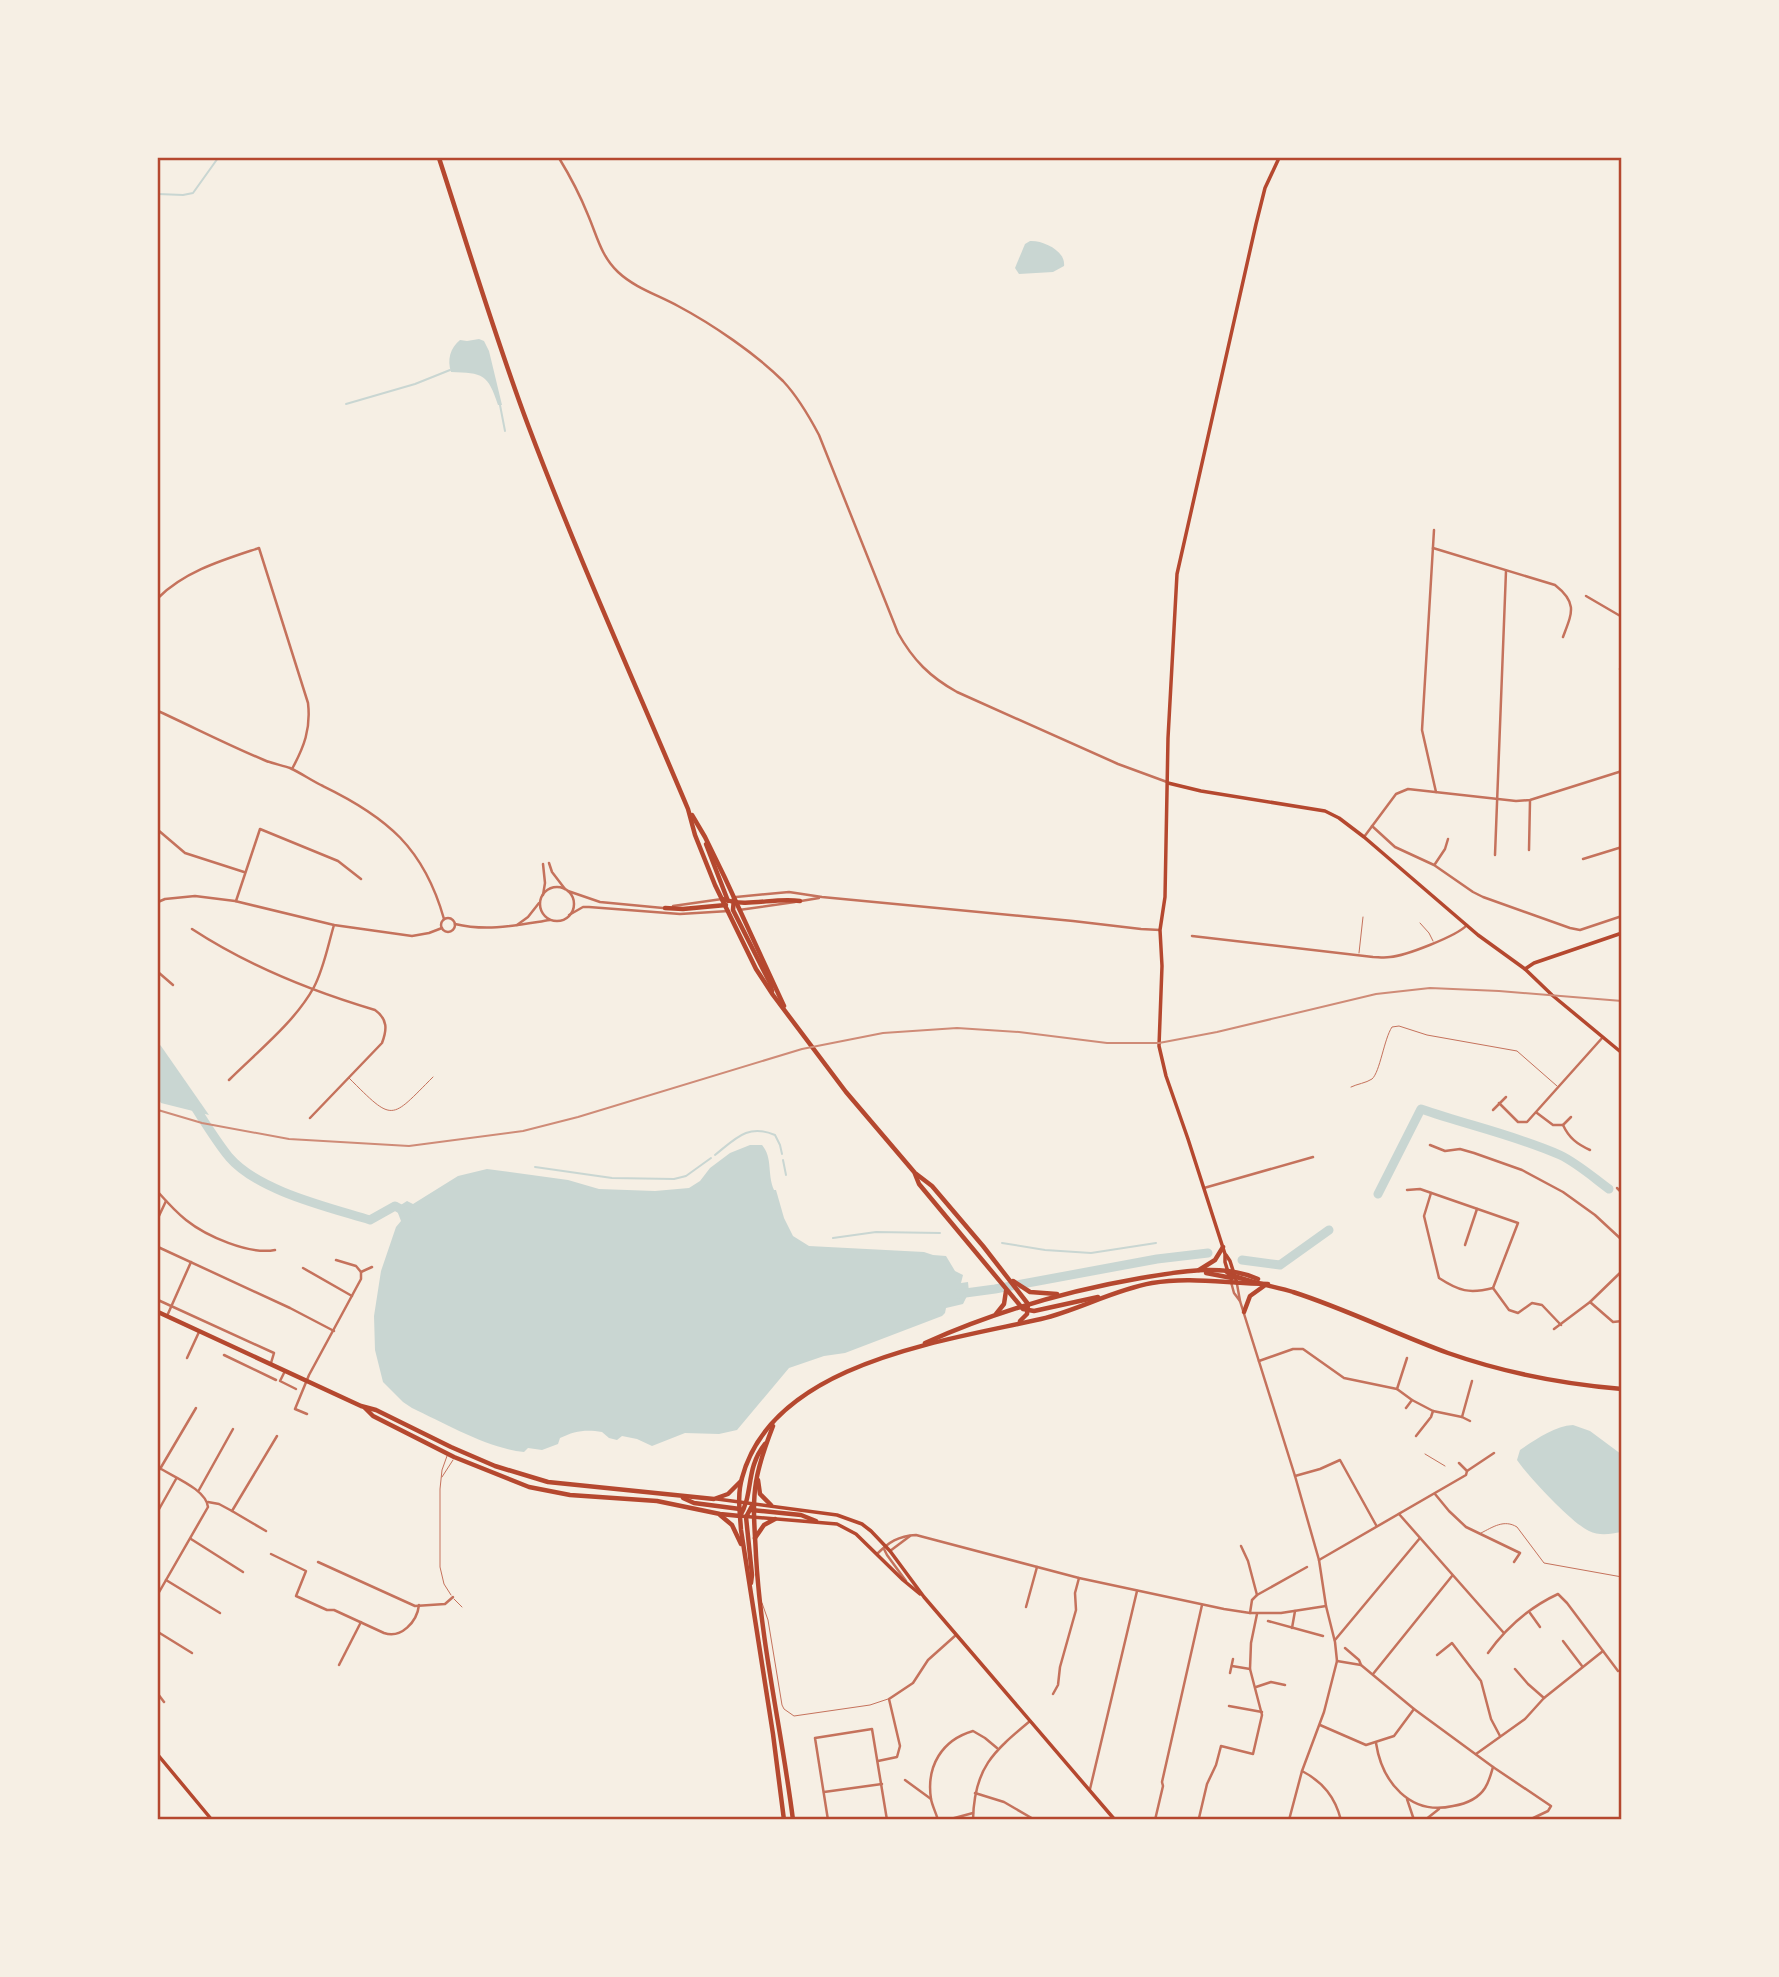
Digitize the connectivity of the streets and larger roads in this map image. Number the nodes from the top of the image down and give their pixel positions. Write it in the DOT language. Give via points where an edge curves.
graph roads {
  1 [pos="439,158"];
  2 [pos="559,158"];
  3 [pos="1279,158"];
  4 [pos="1434,530"];
  5 [pos="1433,548"];
  6 [pos="1506,571"];
  7 [pos="1586,596"];
  8 [pos="158,598"];
  9 [pos="1622,617"];
  10 [pos="1563,637"];
  11 [pos="1622,661"];
  12 [pos="1620,669"];
  13 [pos="158,711"];
  14 [pos="292,769"];
  15 [pos="1622,771"];
  16 [pos="1168,783"];
  17 [pos="1436,792"];
  18 [pos="1497,799"];
  19 [pos="1530,800"];
  20 [pos="688,808"];
  21 [pos="1372,826"];
  22 [pos="158,830"];
  23 [pos="1364,837"];
  24 [pos="1448,839"];
  25 [pos="1622,847"];
  26 [pos="1529,850"];
  27 [pos="1494,855"];
  28 [pos="1583,859"];
  29 [pos="549,863"];
  30 [pos="543,864"];
  31 [pos="1434,865"];
  32 [pos="244,873"];
  33 [pos="361,879"];
  34 [pos="566,890"];
  35 [pos="543,895"];
  36 [pos="822,897"];
  37 [pos="235,901"];
  38 [pos="800,901"];
  39 [pos="158,902"];
  40 [pos="541,902"];
  41 [pos="730,903"];
  42 [pos="665,908"];
  43 [pos="740,910"];
  44 [pos="569,915"];
  45 [pos="1622,916"];
  46 [pos="444,919"];
  47 [pos="554,920"];
  48 [pos="455,924"];
  49 [pos="334,925"];
  50 [pos="517,925"];
  51 [pos="1467,925"];
  52 [pos="192,929"];
  53 [pos="442,929"];
  54 [pos="1160,930"];
  55 [pos="1622,933"];
  56 [pos="1192,936"];
  57 [pos="1525,969"];
  58 [pos="158,972"];
  59 [pos="173,985"];
  60 [pos="313,989"];
  61 [pos="788,1012"];
  62 [pos="1603,1037"];
  63 [pos="1622,1053"];
  64 [pos="229,1080"];
  65 [pos="1506,1097"];
  66 [pos="1499,1103"];
  67 [pos="1493,1110"];
  68 [pos="1536,1112"];
  69 [pos="1571,1117"];
  70 [pos="310,1118"];
  71 [pos="1563,1125"];
  72 [pos="1438,1141"];
  73 [pos="1430,1145"];
  74 [pos="1435,1147"];
  75 [pos="1590,1150"];
  76 [pos="1313,1157"];
  77 [pos="915,1173"];
  78 [pos="1204,1188"];
  79 [pos="1617,1188"];
  80 [pos="1407,1190"];
  81 [pos="158,1192"];
  82 [pos="1431,1193"];
  83 [pos="1622,1194"];
  84 [pos="166,1201"];
  85 [pos="1477,1209"];
  86 [pos="158,1218"];
  87 [pos="1622,1240"];
  88 [pos="1465,1245"];
  89 [pos="158,1247"];
  90 [pos="1223,1247"];
  91 [pos="275,1250"];
  92 [pos="336,1260"];
  93 [pos="191,1262"];
  94 [pos="372,1267"];
  95 [pos="303,1268"];
  96 [pos="1198,1271"];
  97 [pos="1622,1271"];
  98 [pos="361,1272"];
  99 [pos="1232,1277"];
  100 [pos="1009,1279"];
  101 [pos="1268,1284"];
  102 [pos="1493,1288"];
  103 [pos="1007,1292"];
  104 [pos="1062,1294"];
  105 [pos="1109,1295"];
  106 [pos="352,1296"];
  107 [pos="158,1300"];
  108 [pos="1590,1302"];
  109 [pos="171,1306"];
  110 [pos="1021,1307"];
  111 [pos="1028,1308"];
  112 [pos="158,1311"];
  113 [pos="1244,1312"];
  114 [pos="996,1314"];
  115 [pos="167,1316"];
  116 [pos="1622,1321"];
  117 [pos="1017,1323"];
  118 [pos="1561,1325"];
  119 [pos="1554,1329"];
  120 [pos="200,1331"];
  121 [pos="334,1331"];
  122 [pos="916,1347"];
  123 [pos="224,1355"];
  124 [pos="187,1358"];
  125 [pos="1408,1358"];
  126 [pos="1259,1361"];
  127 [pos="271,1363"];
  128 [pos="286,1370"];
  129 [pos="276,1380"];
  130 [pos="307,1380"];
  131 [pos="1472,1381"];
  132 [pos="296,1389"];
  133 [pos="1397,1389"];
  134 [pos="1622,1389"];
  135 [pos="1412,1400"];
  136 [pos="361,1406"];
  137 [pos="196,1408"];
  138 [pos="1406,1408"];
  139 [pos="1433,1411"];
  140 [pos="307,1414"];
  141 [pos="1462,1417"];
  142 [pos="1470,1420"];
  143 [pos="774,1422"];
  144 [pos="233,1429"];
  145 [pos="277,1436"];
  146 [pos="1416,1436"];
  147 [pos="768,1440"];
  148 [pos="1494,1453"];
  149 [pos="1459,1462"];
  150 [pos="159,1468"];
  151 [pos="1467,1471"];
  152 [pos="757,1475"];
  153 [pos="1295,1476"];
  154 [pos="176,1479"];
  155 [pos="741,1480"];
  156 [pos="198,1490"];
  157 [pos="1435,1494"];
  158 [pos="676,1495"];
  159 [pos="714,1499"];
  160 [pos="739,1501"];
  161 [pos="208,1502"];
  162 [pos="754,1503"];
  163 [pos="771,1505"];
  164 [pos="746,1510"];
  165 [pos="158,1511"];
  166 [pos="232,1511"];
  167 [pos="720,1514"];
  168 [pos="1399,1514"];
  169 [pos="753,1518"];
  170 [pos="775,1519"];
  171 [pos="816,1521"];
  172 [pos="1377,1526"];
  173 [pos="266,1531"];
  174 [pos="913,1535"];
  175 [pos="1420,1538"];
  176 [pos="191,1539"];
  177 [pos="755,1539"];
  178 [pos="885,1546"];
  179 [pos="1241,1546"];
  180 [pos="1525,1548"];
  181 [pos="744,1551"];
  182 [pos="888,1553"];
  183 [pos="1520,1553"];
  184 [pos="271,1554"];
  185 [pos="877,1555"];
  186 [pos="882,1559"];
  187 [pos="1319,1560"];
  188 [pos="318,1562"];
  189 [pos="1514,1562"];
  190 [pos="1037,1567"];
  191 [pos="1307,1567"];
  192 [pos="243,1572"];
  193 [pos="1453,1576"];
  194 [pos="1079,1578"];
  195 [pos="166,1580"];
  196 [pos="909,1586"];
  197 [pos="749,1589"];
  198 [pos="1137,1591"];
  199 [pos="158,1592"];
  200 [pos="1257,1595"];
  201 [pos="453,1597"];
  202 [pos="924,1597"];
  203 [pos="419,1605"];
  204 [pos="1202,1605"];
  205 [pos="1326,1606"];
  206 [pos="1026,1607"];
  207 [pos="1295,1611"];
  208 [pos="1529,1612"];
  209 [pos="220,1613"];
  210 [pos="1250,1613"];
  211 [pos="1257,1613"];
  212 [pos="1268,1621"];
  213 [pos="361,1622"];
  214 [pos="1541,1627"];
  215 [pos="1292,1628"];
  216 [pos="158,1632"];
  217 [pos="1503,1632"];
  218 [pos="957,1635"];
  219 [pos="1322,1636"];
  220 [pos="1335,1640"];
  221 [pos="1563,1641"];
  222 [pos="1345,1648"];
  223 [pos="1603,1651"];
  224 [pos="192,1653"];
  225 [pos="1488,1653"];
  226 [pos="1437,1655"];
  227 [pos="337,1658"];
  228 [pos="1233,1659"];
  229 [pos="342,1661"];
  230 [pos="1337,1661"];
  231 [pos="339,1665"];
  232 [pos="1361,1665"];
  233 [pos="1232,1666"];
  234 [pos="1583,1667"];
  235 [pos="1250,1669"];
  236 [pos="1515,1670"];
  237 [pos="1618,1671"];
  238 [pos="1230,1673"];
  239 [pos="1373,1674"];
  240 [pos="1285,1685"];
  241 [pos="1256,1687"];
  242 [pos="1053,1693"];
  243 [pos="158,1695"];
  244 [pos="1544,1698"];
  245 [pos="163,1702"];
  246 [pos="1229,1706"];
  247 [pos="1414,1709"];
  248 [pos="1262,1712"];
  249 [pos="1030,1721"];
  250 [pos="1320,1725"];
  251 [pos="1501,1737"];
  252 [pos="1376,1742"];
  253 [pos="997,1748"];
  254 [pos="1476,1754"];
  255 [pos="158,1755"];
  256 [pos="878,1761"];
  257 [pos="1493,1767"];
  258 [pos="1302,1770"];
  259 [pos="905,1780"];
  260 [pos="882,1784"];
  261 [pos="1090,1789"];
  262 [pos="824,1792"];
  263 [pos="975,1793"];
  264 [pos="931,1799"];
  265 [pos="1407,1799"];
  266 [pos="1440,1809"];
  267 [pos="973,1812"];
  268 [pos="1199,1818"];
  269 [pos="212,1819"];
  270 [pos="784,1819"];
  271 [pos="793,1819"];
  272 [pos="828,1819"];
  273 [pos="887,1819"];
  274 [pos="939,1819"];
  275 [pos="947,1819"];
  276 [pos="973,1819"];
  277 [pos="1035,1819"];
  278 [pos="1115,1819"];
  279 [pos="1155,1819"];
  280 [pos="1289,1819"];
  281 [pos="1341,1819"];
  282 [pos="1414,1819"];
  283 [pos="1426,1819"];
  284 [pos="1529,1819"];
  1 -- 20 [label="highway" via="528,424"];
  2 -- 16 [label="street" via="604,257 618,272 740,347 784,382 807,412 898,634 925,672 957,692"];
  3 -- 16 [label="main road" via="1256,224 1177,574"];
  4 -- 5 [label="street"];
  5 -- 6 [label="street"];
  5 -- 17 [label="street" via="1422,730"];
  6 -- 10 [label="street" via="1562,590 1572,605"];
  6 -- 18 [label="street"];
  7 -- 9 [label="street"];
  8 -- 14 [label="street" via="188,574 258,548 308,704 304,747"];
  11 -- 12 [label="street"];
  13 -- 14 [label="street" via="267,762"];
  14 -- 46 [label="street" via="350,799 399,836 428,877"];
  15 -- 19 [label="street"];
  16 -- 23 [label="main road" via="1325,811"];
  16 -- 54 [label="main road"];
  17 -- 18 [label="street"];
  17 -- 21 [label="street" via="1408,789 1396,794"];
  18 -- 19 [label="street"];
  18 -- 27 [label="street"];
  19 -- 26 [label="street"];
  20 -- 41 [label="highway" via="705,836"];
  20 -- 41 [label="highway" via="695,835"];
  21 -- 23 [label="street"];
  21 -- 31 [label="street" via="1395,847"];
  22 -- 32 [label="street" via="185,853"];
  23 -- 51 [label="main road"];
  24 -- 31 [label="street"];
  25 -- 28 [label="street"];
  29 -- 34 [label="street"];
  30 -- 35 [label="street"];
  31 -- 45 [label="street" via="1473,892 1570,928 1580,930"];
  32 -- 33 [label="street" via="260,829 338,861"];
  32 -- 37 [label="street"];
  34 -- 35 [label="street" via="551,888"];
  34 -- 42 [label="street" via="600,902"];
  34 -- 44 [label="street" via="574,902"];
  35 -- 40 [label="street"];
  36 -- 38 [label="street"];
  36 -- 41 [label="street" via="789,892"];
  36 -- 54 [label="street"];
  37 -- 39 [label="street" via="195,896"];
  37 -- 49 [label="street"];
  38 -- 41 [label="highway"];
  38 -- 43 [label="street"];
  40 -- 47 [label="street" via="543,912"];
  40 -- 50 [label="street"];
  41 -- 42 [label="highway"];
  41 -- 43 [label="highway"];
  41 -- 44 [label="street" via="680,914 583,907"];
  41 -- 61 [label="highway" via="773,995"];
  43 -- 61 [label="highway"];
  44 -- 47 [label="street"];
  46 -- 48 [label="street" via="451,918"];
  46 -- 53 [label="street"];
  47 -- 50 [label="street"];
  48 -- 50 [label="street" via="474,929"];
  48 -- 53 [label="street" via="449,932"];
  49 -- 53 [label="street" via="412,936"];
  49 -- 60 [label="street"];
  51 -- 56 [label="street" via="1391,957"];
  51 -- 57 [label="main road"];
  52 -- 60 [label="street" via="216,945"];
  54 -- 78 [label="main road" via="1158,1046"];
  55 -- 57 [label="main road"];
  57 -- 62 [label="main road"];
  58 -- 59 [label="street"];
  60 -- 64 [label="street" via="299,1011"];
  60 -- 70 [label="street" via="375,1010 384,1020 386,1032 382,1043"];
  61 -- 77 [label="highway" via="846,1092"];
  62 -- 63 [label="main road"];
  62 -- 68 [label="street"];
  65 -- 66 [label="street"];
  66 -- 67 [label="street"];
  66 -- 68 [label="street" via="1518,1122 1527,1122"];
  68 -- 71 [label="street" via="1553,1125"];
  69 -- 71 [label="street"];
  71 -- 75 [label="street" via="1577,1144"];
  72 -- 74 [label="street"];
  73 -- 74 [label="street"];
  74 -- 87 [label="street" via="1460,1149 1522,1171 1595,1214"];
  76 -- 78 [label="street"];
  77 -- 100 [label="highway" via="932,1186"];
  77 -- 103 [label="highway" via="919,1184"];
  78 -- 90 [label="main road"];
  79 -- 83 [label="street"];
  80 -- 82 [label="street"];
  81 -- 84 [label="street"];
  82 -- 85 [label="street"];
  82 -- 102 [label="street" via="1424,1216 1439,1278 1456,1289"];
  84 -- 86 [label="street"];
  84 -- 91 [label="street" via="184,1219 221,1240"];
  85 -- 88 [label="street"];
  85 -- 102 [label="street" via="1518,1223"];
  89 -- 93 [label="street"];
  90 -- 96 [label="highway" via="1215,1260"];
  90 -- 99 [label="main road"];
  92 -- 98 [label="street"];
  93 -- 109 [label="street"];
  93 -- 121 [label="street"];
  94 -- 98 [label="street"];
  95 -- 106 [label="street"];
  96 -- 99 [label="highway"];
  96 -- 104 [label="highway"];
  97 -- 108 [label="street"];
  98 -- 106 [label="street"];
  99 -- 101 [label="highway"];
  99 -- 101 [label="highway" via="1245,1274"];
  99 -- 105 [label="highway" via="1168,1280"];
  99 -- 113 [label="street"];
  100 -- 104 [label="highway" via="1037,1293"];
  100 -- 111 [label="highway"];
  101 -- 113 [label="highway" via="1250,1296"];
  101 -- 134 [label="highway" via="1450,1354 1510,1372"];
  102 -- 118 [label="street" via="1509,1310 1518,1313 1532,1303 1542,1305"];
  103 -- 110 [label="highway"];
  103 -- 114 [label="highway"];
  104 -- 111 [label="highway"];
  105 -- 111 [label="highway"];
  105 -- 117 [label="highway" via="1060,1314"];
  106 -- 121 [label="street"];
  107 -- 109 [label="street"];
  108 -- 116 [label="street" via="1613,1322"];
  108 -- 118 [label="street"];
  109 -- 115 [label="street"];
  109 -- 127 [label="street" via="274,1353"];
  110 -- 111 [label="highway"];
  110 -- 114 [label="highway"];
  111 -- 117 [label="highway"];
  112 -- 115 [label="highway"];
  113 -- 126 [label="street"];
  114 -- 122 [label="highway"];
  115 -- 120 [label="highway"];
  117 -- 122 [label="highway"];
  118 -- 119 [label="street"];
  120 -- 124 [label="street"];
  120 -- 127 [label="highway"];
  121 -- 130 [label="street"];
  122 -- 143 [label="highway" via="807,1392"];
  123 -- 129 [label="street"];
  125 -- 133 [label="street"];
  126 -- 133 [label="street" via="1303,1349 1344,1378"];
  126 -- 153 [label="street"];
  127 -- 128 [label="highway"];
  128 -- 130 [label="highway"];
  128 -- 132 [label="street" via="280,1381"];
  130 -- 136 [label="highway"];
  130 -- 140 [label="street" via="295,1409"];
  131 -- 141 [label="street"];
  133 -- 135 [label="street"];
  135 -- 138 [label="street"];
  135 -- 139 [label="street"];
  136 -- 158 [label="highway" via="495,1466 548,1482"];
  136 -- 167 [label="highway" via="454,1457 547,1492 657,1501"];
  137 -- 150 [label="street"];
  139 -- 141 [label="street"];
  139 -- 146 [label="street"];
  141 -- 142 [label="street"];
  143 -- 147 [label="highway"];
  143 -- 155 [label="highway" via="761,1435"];
  144 -- 156 [label="street"];
  145 -- 166 [label="street"];
  147 -- 152 [label="highway"];
  147 -- 164 [label="highway" via="753,1464"];
  148 -- 151 [label="street"];
  149 -- 151 [label="street"];
  150 -- 154 [label="street"];
  151 -- 157 [label="street"];
  152 -- 162 [label="highway"];
  152 -- 163 [label="highway" via="760,1494"];
  153 -- 172 [label="street" via="1340,1460"];
  153 -- 187 [label="street"];
  154 -- 156 [label="street"];
  154 -- 165 [label="street"];
  155 -- 159 [label="highway" via="730,1493"];
  155 -- 160 [label="highway"];
  156 -- 161 [label="street"];
  157 -- 168 [label="street"];
  157 -- 183 [label="street" via="1466,1527"];
  158 -- 159 [label="highway"];
  158 -- 164 [label="highway" via="694,1503"];
  159 -- 160 [label="main road"];
  160 -- 164 [label="highway"];
  161 -- 166 [label="street"];
  161 -- 176 [label="street"];
  162 -- 163 [label="main road"];
  162 -- 164 [label="highway"];
  163 -- 178 [label="main road" via="837,1515 862,1524"];
  164 -- 167 [label="highway"];
  164 -- 169 [label="highway"];
  164 -- 171 [label="highway" via="801,1514"];
  164 -- 181 [label="highway"];
  164 -- 197 [label="highway" via="752,1575"];
  166 -- 173 [label="street"];
  167 -- 181 [label="highway" via="732,1525"];
  168 -- 172 [label="street"];
  168 -- 175 [label="street"];
  169 -- 170 [label="main road"];
  169 -- 177 [label="highway"];
  170 -- 171 [label="main road"];
  170 -- 177 [label="highway" via="761,1528"];
  171 -- 185 [label="main road" via="850,1530"];
  172 -- 187 [label="street"];
  174 -- 178 [label="street"];
  174 -- 182 [label="street"];
  174 -- 190 [label="street"];
  175 -- 193 [label="street"];
  175 -- 220 [label="street"];
  176 -- 192 [label="street"];
  176 -- 195 [label="street"];
  177 -- 271 [label="highway" via="758,1591"];
  178 -- 182 [label="main road"];
  178 -- 185 [label="street"];
  179 -- 200 [label="street"];
  180 -- 183 [label="street"];
  181 -- 197 [label="highway"];
  182 -- 186 [label="street"];
  182 -- 196 [label="street"];
  182 -- 202 [label="main road"];
  183 -- 189 [label="street"];
  184 -- 213 [label="street" via="306,1571 296,1596"];
  185 -- 186 [label="main road"];
  186 -- 196 [label="main road"];
  187 -- 205 [label="street"];
  188 -- 203 [label="street"];
  190 -- 194 [label="street"];
  190 -- 206 [label="street"];
  191 -- 200 [label="street"];
  193 -- 217 [label="street"];
  193 -- 239 [label="street"];
  194 -- 198 [label="street"];
  194 -- 242 [label="street" via="1076,1610"];
  195 -- 199 [label="street"];
  195 -- 209 [label="street"];
  196 -- 202 [label="main road"];
  197 -- 270 [label="highway"];
  198 -- 204 [label="street"];
  198 -- 261 [label="street"];
  200 -- 210 [label="street"];
  201 -- 203 [label="street" via="445,1604"];
  202 -- 218 [label="main road"];
  203 -- 213 [label="street" via="417,1616 398,1634"];
  204 -- 210 [label="street"];
  204 -- 279 [label="street"];
  205 -- 207 [label="street"];
  205 -- 220 [label="street"];
  207 -- 211 [label="street"];
  207 -- 215 [label="street"];
  208 -- 214 [label="street"];
  208 -- 217 [label="street"];
  208 -- 223 [label="street" via="1558,1594"];
  210 -- 211 [label="street"];
  211 -- 235 [label="street"];
  212 -- 215 [label="street"];
  213 -- 229 [label="street"];
  215 -- 219 [label="street"];
  216 -- 224 [label="street"];
  217 -- 225 [label="street"];
  218 -- 249 [label="main road"];
  218 -- 256 [label="street" via="928,1660 913,1683 889,1699 900,1746 897,1757"];
  220 -- 230 [label="street"];
  221 -- 234 [label="street"];
  222 -- 232 [label="street"];
  223 -- 234 [label="street"];
  223 -- 237 [label="street"];
  226 -- 251 [label="street" via="1452,1643 1481,1681"];
  227 -- 229 [label="street"];
  228 -- 233 [label="street"];
  229 -- 231 [label="street"];
  230 -- 232 [label="street"];
  230 -- 250 [label="street"];
  232 -- 239 [label="street"];
  233 -- 235 [label="street"];
  233 -- 238 [label="street"];
  234 -- 244 [label="street"];
  235 -- 241 [label="street"];
  236 -- 244 [label="street"];
  239 -- 247 [label="street"];
  240 -- 241 [label="street" via="1271,1682"];
  241 -- 248 [label="street"];
  243 -- 245 [label="street"];
  244 -- 251 [label="street"];
  246 -- 248 [label="street"];
  247 -- 252 [label="street" via="1394,1735"];
  247 -- 254 [label="street"];
  248 -- 268 [label="street" via="1253,1754 1221,1746"];
  249 -- 253 [label="street"];
  249 -- 261 [label="main road"];
  250 -- 252 [label="street" via="1366,1745"];
  250 -- 258 [label="street"];
  251 -- 254 [label="street"];
  252 -- 265 [label="street" via="1383,1769"];
  253 -- 263 [label="street"];
  253 -- 264 [label="street" via="973,1731 948,1744 935,1760"];
  254 -- 257 [label="street"];
  255 -- 269 [label="main road"];
  256 -- 260 [label="street"];
  256 -- 262 [label="street" via="872,1729 816,1738"];
  257 -- 266 [label="street" via="1478,1796"];
  257 -- 284 [label="street" via="1551,1807"];
  258 -- 280 [label="street"];
  258 -- 281 [label="street" via="1332,1796"];
  259 -- 264 [label="street"];
  260 -- 262 [label="street"];
  260 -- 273 [label="street"];
  261 -- 278 [label="main road"];
  262 -- 272 [label="street"];
  263 -- 267 [label="street"];
  263 -- 277 [label="street"];
  264 -- 274 [label="street"];
  265 -- 266 [label="street"];
  265 -- 282 [label="street"];
  266 -- 283 [label="street"];
  267 -- 275 [label="street"];
  267 -- 276 [label="street"];
}
